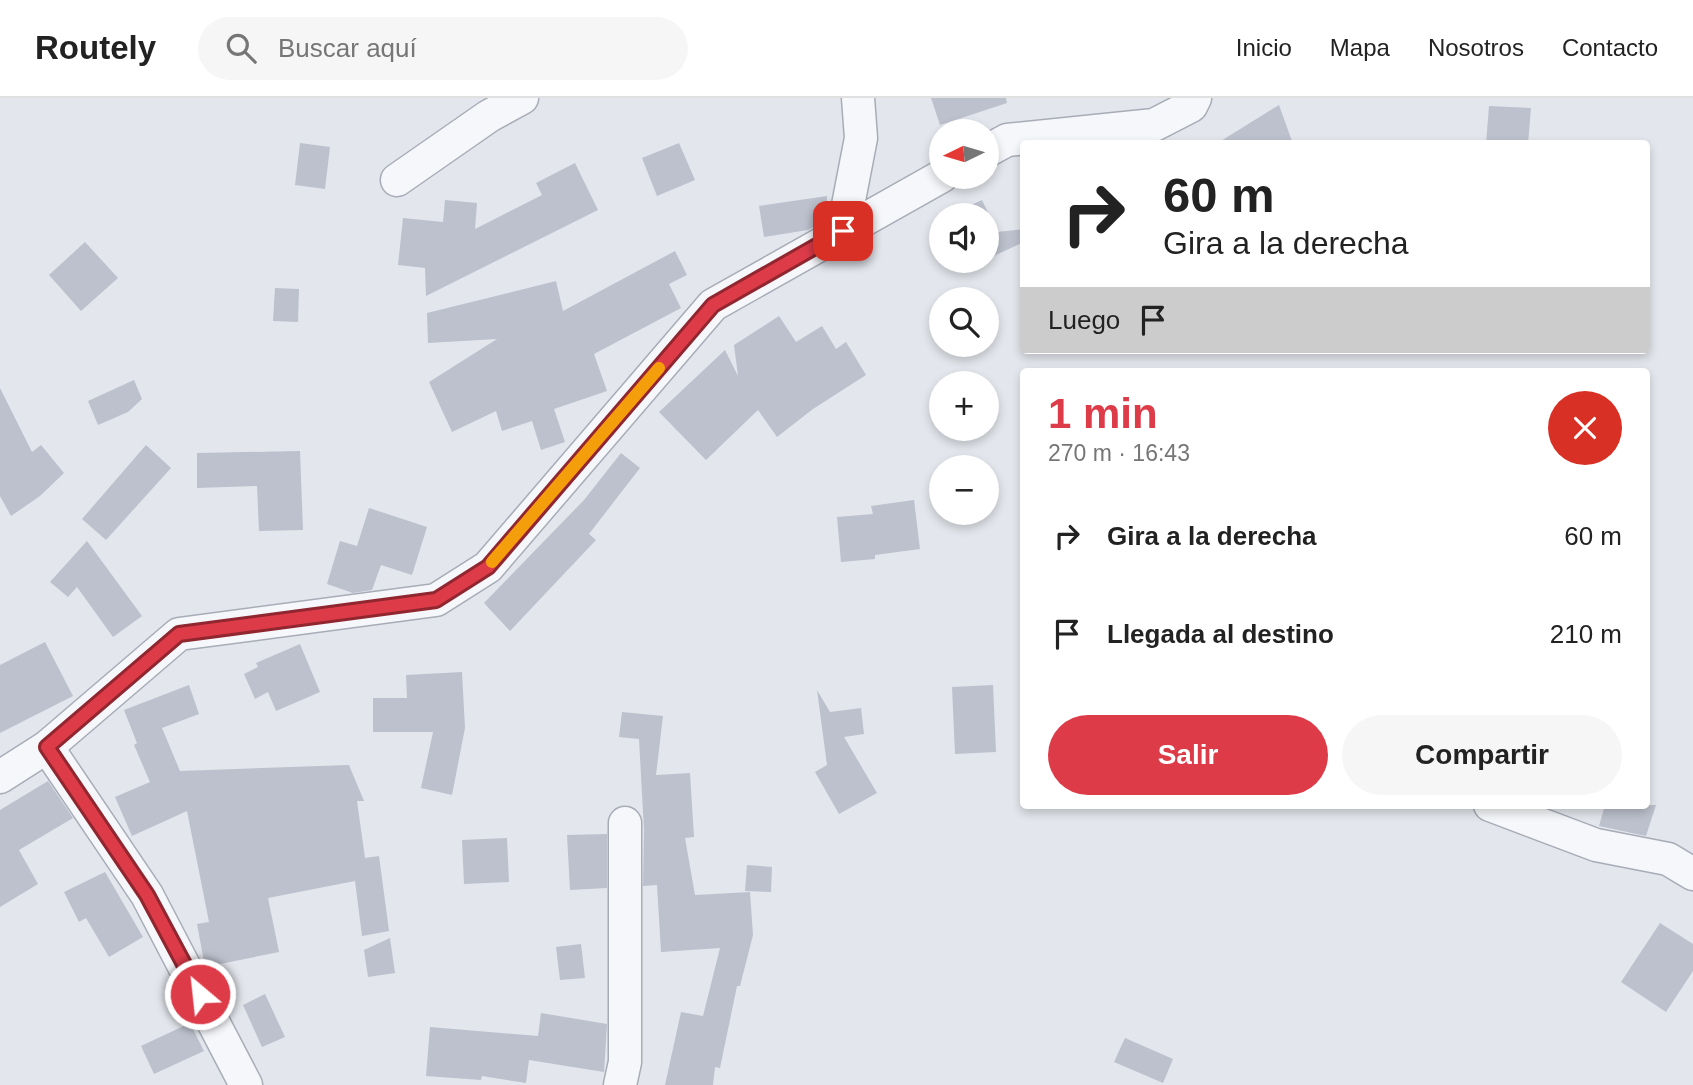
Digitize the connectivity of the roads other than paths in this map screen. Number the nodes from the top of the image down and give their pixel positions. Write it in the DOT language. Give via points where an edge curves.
graph roads {
  1 [pos="522,98"];
  2 [pos="858,98"];
  3 [pos="1195,98"];
  4 [pos="999,144"];
  5 [pos="397,180"];
  6 [pos="929,183"];
  7 [pos="843,231"];
  8 [pos="47,747"];
  9 [pos="0,776"];
  10 [pos="1501,809"];
  11 [pos="625,823"];
  12 [pos="1693,874"];
  13 [pos="246,1085"];
  14 [pos="620,1085"];
  1 -- 5 [label="street"];
  2 -- 7 [label="street" via="861,138"];
  3 -- 4 [label="street" via="1191,106 1154,125"];
  6 -- 7 [label="street"];
  7 -- 8 [label="street" via="713,305 488,567 436,600 179,634"];
  8 -- 9 [label="street"];
  8 -- 13 [label="street" via="147,895"];
  10 -- 12 [label="street" via="1596,845 1668,859"];
  11 -- 14 [label="street" via="625,1062"];
}
